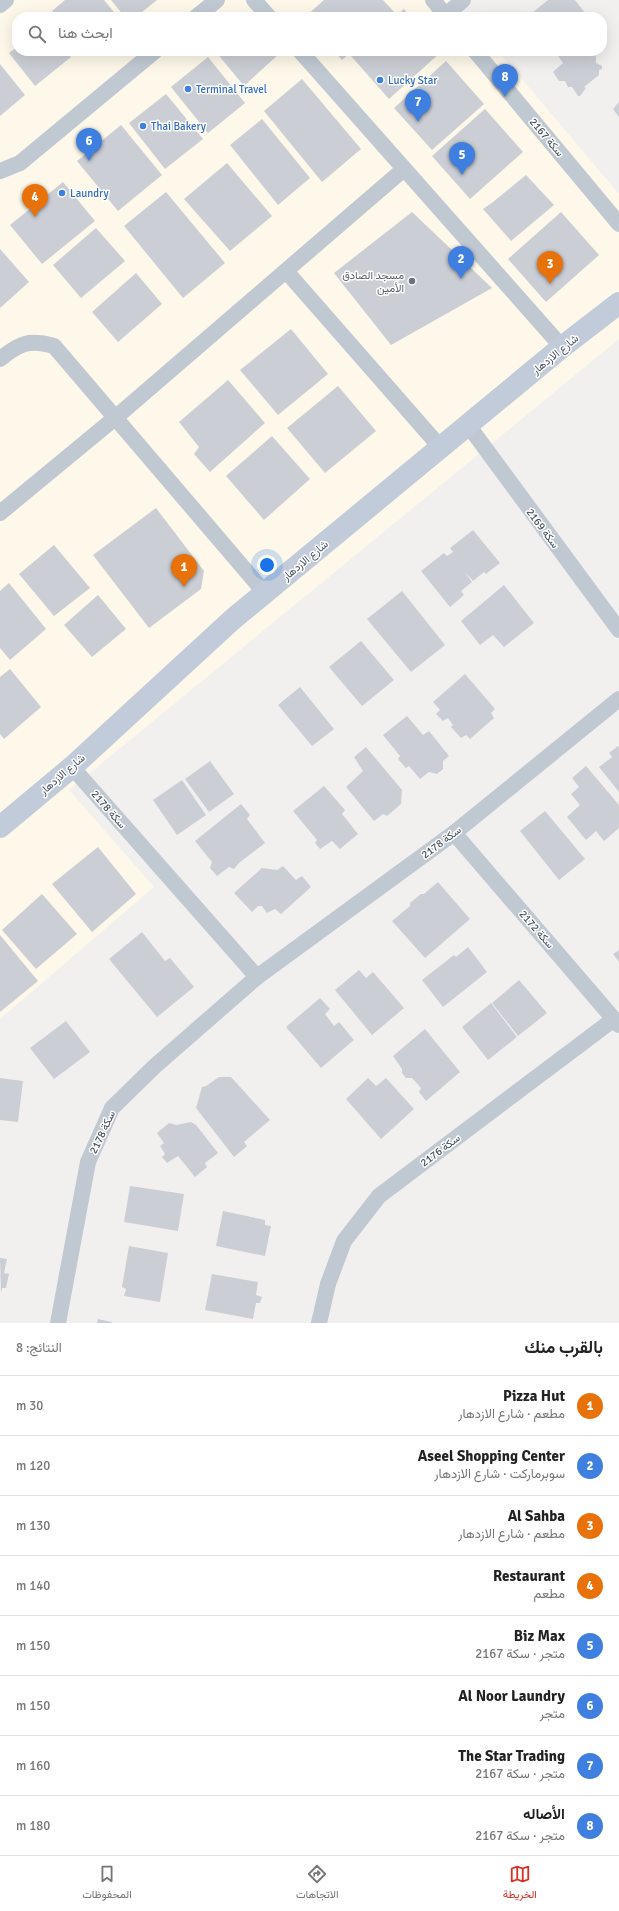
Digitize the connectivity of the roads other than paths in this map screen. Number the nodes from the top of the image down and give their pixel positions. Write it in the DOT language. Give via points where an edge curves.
graph roads {
  1 [pos="6,0"];
  2 [pos="217,0"];
  3 [pos="254,0"];
  4 [pos="434,0"];
  5 [pos="463,0"];
  6 [pos="0,5"];
  7 [pos="202,12"];
  8 [pos="265,12"];
  9 [pos="444,12"];
  10 [pos="451,12"];
  11 [pos="149,56"];
  12 [pos="304,56"];
  13 [pos="480,56"];
  14 [pos="404,169"];
  15 [pos="0,171"];
  16 [pos="619,224"];
  17 [pos="286,271"];
  18 [pos="619,303"];
  19 [pos="562,347"];
  20 [pos="0,359"];
  21 [pos="115,418"];
  22 [pos="468,425"];
  23 [pos="441,448"];
  24 [pos="0,514"];
  25 [pos="265,593"];
  26 [pos="619,630"];
  27 [pos="619,699"];
  28 [pos="72,767"];
  29 [pos="0,827"];
  30 [pos="454,833"];
  31 [pos="257,977"];
  32 [pos="617,1022"];
  33 [pos="58,1323"];
  34 [pos="320,1323"];
  1 -- 6 [label="street"];
  2 -- 7 [label="street"];
  3 -- 8 [label="street"];
  4 -- 9 [label="street"];
  5 -- 10 [label="street"];
  11 -- 15 [label="street" via="20,163"];
  12 -- 14 [label="street"];
  13 -- 16 [label="street, سكة 2167"];
  14 -- 17 [label="street"];
  14 -- 19 [label="street"];
  17 -- 21 [label="street"];
  17 -- 23 [label="street"];
  18 -- 19 [label="street, شارع الازدهار"];
  19 -- 22 [label="street, شارع الازدهار"];
  20 -- 21 [label="street" via="21,344 38,342 54,346"];
  21 -- 24 [label="street"];
  21 -- 25 [label="street"];
  22 -- 23 [label="street, شارع الازدهار"];
  22 -- 26 [label="street, سكة 2169"];
  23 -- 25 [label="street, شارع الازدهار"];
  25 -- 28 [label="street, شارع الازدهار" via="233,619"];
  27 -- 30 [label="street, سكة 2178"];
  28 -- 29 [label="street, شارع الازدهار"];
  28 -- 31 [label="street, سكة 2178"];
  30 -- 31 [label="street, سكة 2178"];
  30 -- 32 [label="street, سكة 2172"];
  31 -- 33 [label="street, سكة 2178" via="155,1066 112,1108 88,1162"];
  32 -- 34 [label="street, سكة 2176" via="379,1196 344,1240 328,1284"];
}
